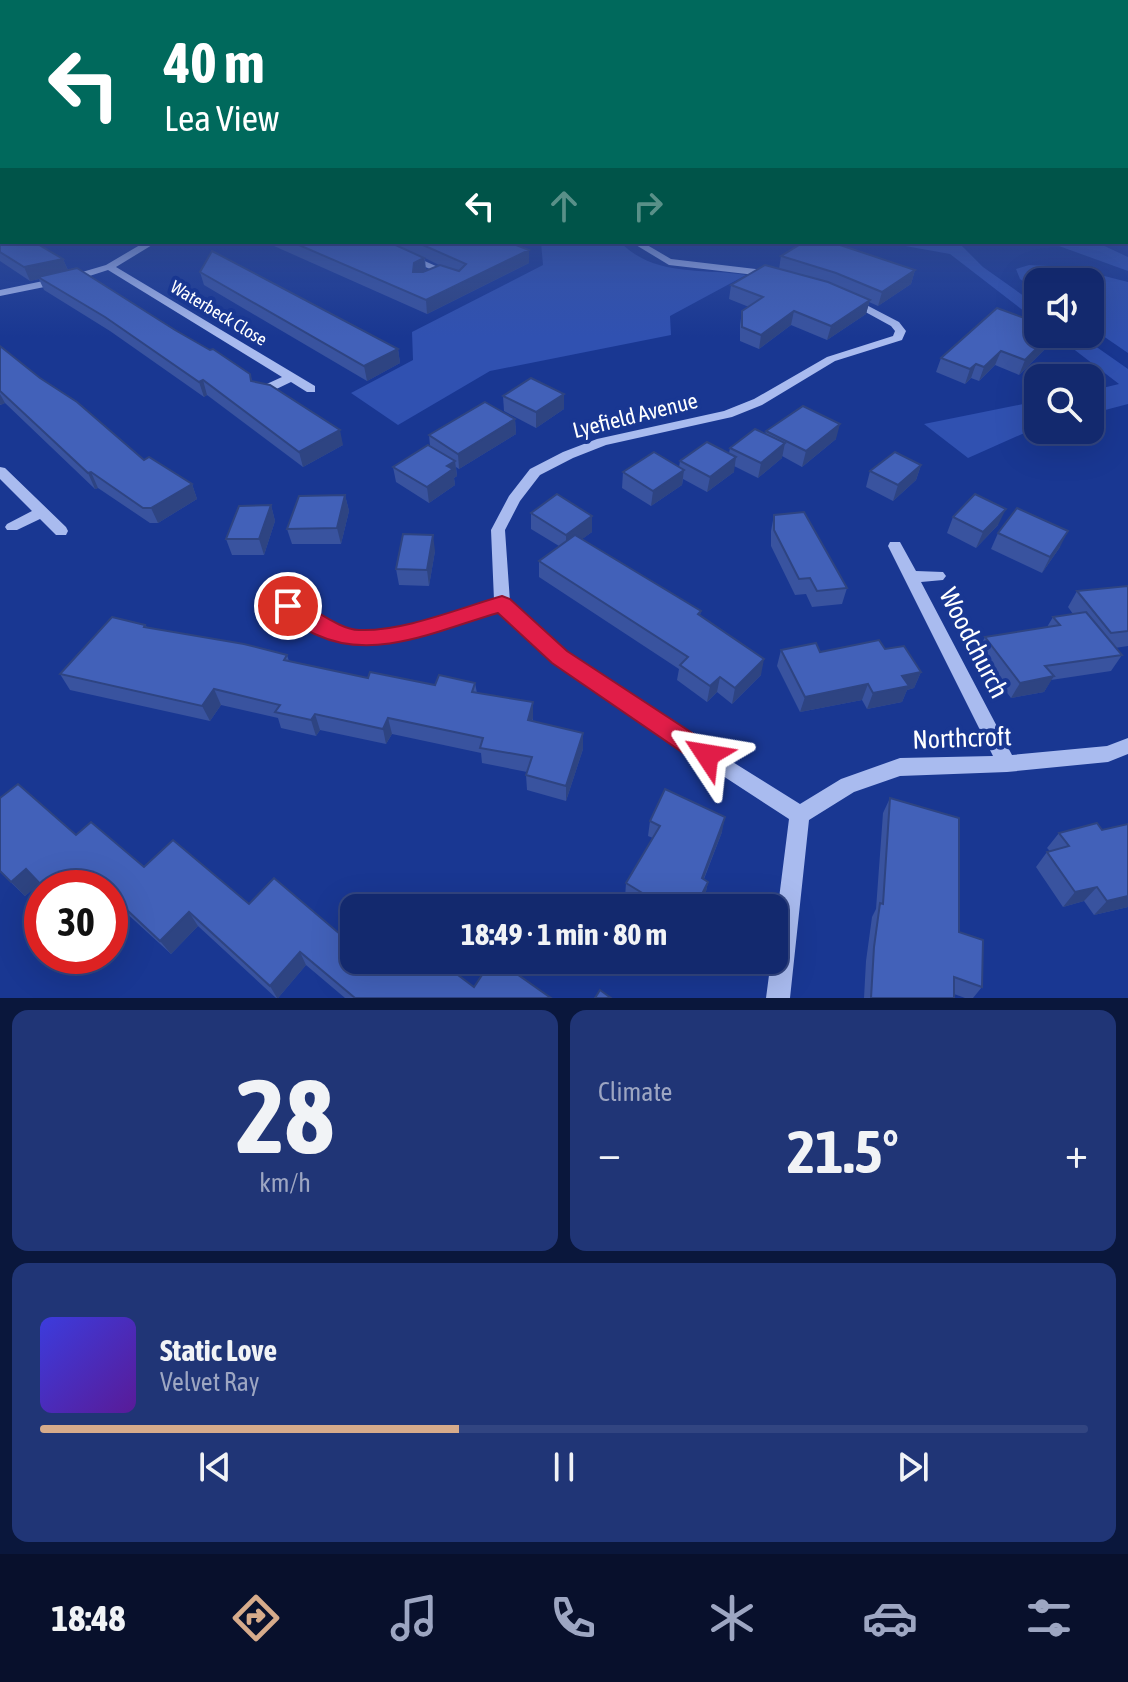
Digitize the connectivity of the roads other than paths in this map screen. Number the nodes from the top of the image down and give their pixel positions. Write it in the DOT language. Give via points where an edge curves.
graph roads {
  1 [pos="148,245"];
  2 [pos="379,245"];
  3 [pos="640,245"];
  4 [pos="109,267"];
  5 [pos="783,276"];
  6 [pos="459,279"];
  7 [pos="0,293"];
  8 [pos="847,298"];
  9 [pos="291,377"];
  10 [pos="311,389"];
  11 [pos="262,391"];
  12 [pos="0,471"];
  13 [pos="41,512"];
  14 [pos="12,527"];
  15 [pos="61,531"];
  16 [pos="895,546"];
  17 [pos="938,576"];
  18 [pos="911,577"];
  19 [pos="502,604"];
  20 [pos="288,606"];
  21 [pos="1128,746"];
  22 [pos="1007,764"];
  23 [pos="800,815"];
  24 [pos="778,998"];
  1 -- 4 [label="street"];
  2 -- 6 [label="street"];
  3 -- 5 [label="street" via="669,262"];
  4 -- 7 [label="street"];
  4 -- 9 [label="street, Waterbeck Close"];
  8 -- 19 [label="street, Lyefield Avenue" via="895,324 901,331 898,338 831,359 743,408 602,442 535,472 498,530"];
  9 -- 10 [label="street, Waterbeck Close"];
  9 -- 11 [label="street"];
  12 -- 13 [label="street"];
  13 -- 14 [label="street"];
  13 -- 15 [label="street"];
  16 -- 18 [label="street, Woodchurch"];
  17 -- 18 [label="street"];
  18 -- 22 [label="street, Woodchurch"];
  19 -- 20 [label="street" via="392,635 357,639 323,629"];
  19 -- 23 [label="street" via="559,657"];
  21 -- 22 [label="street, Northcroft" via="1108,754"];
  22 -- 23 [label="street, Northcroft" via="900,767 848,785"];
  23 -- 24 [label="street"];
}
